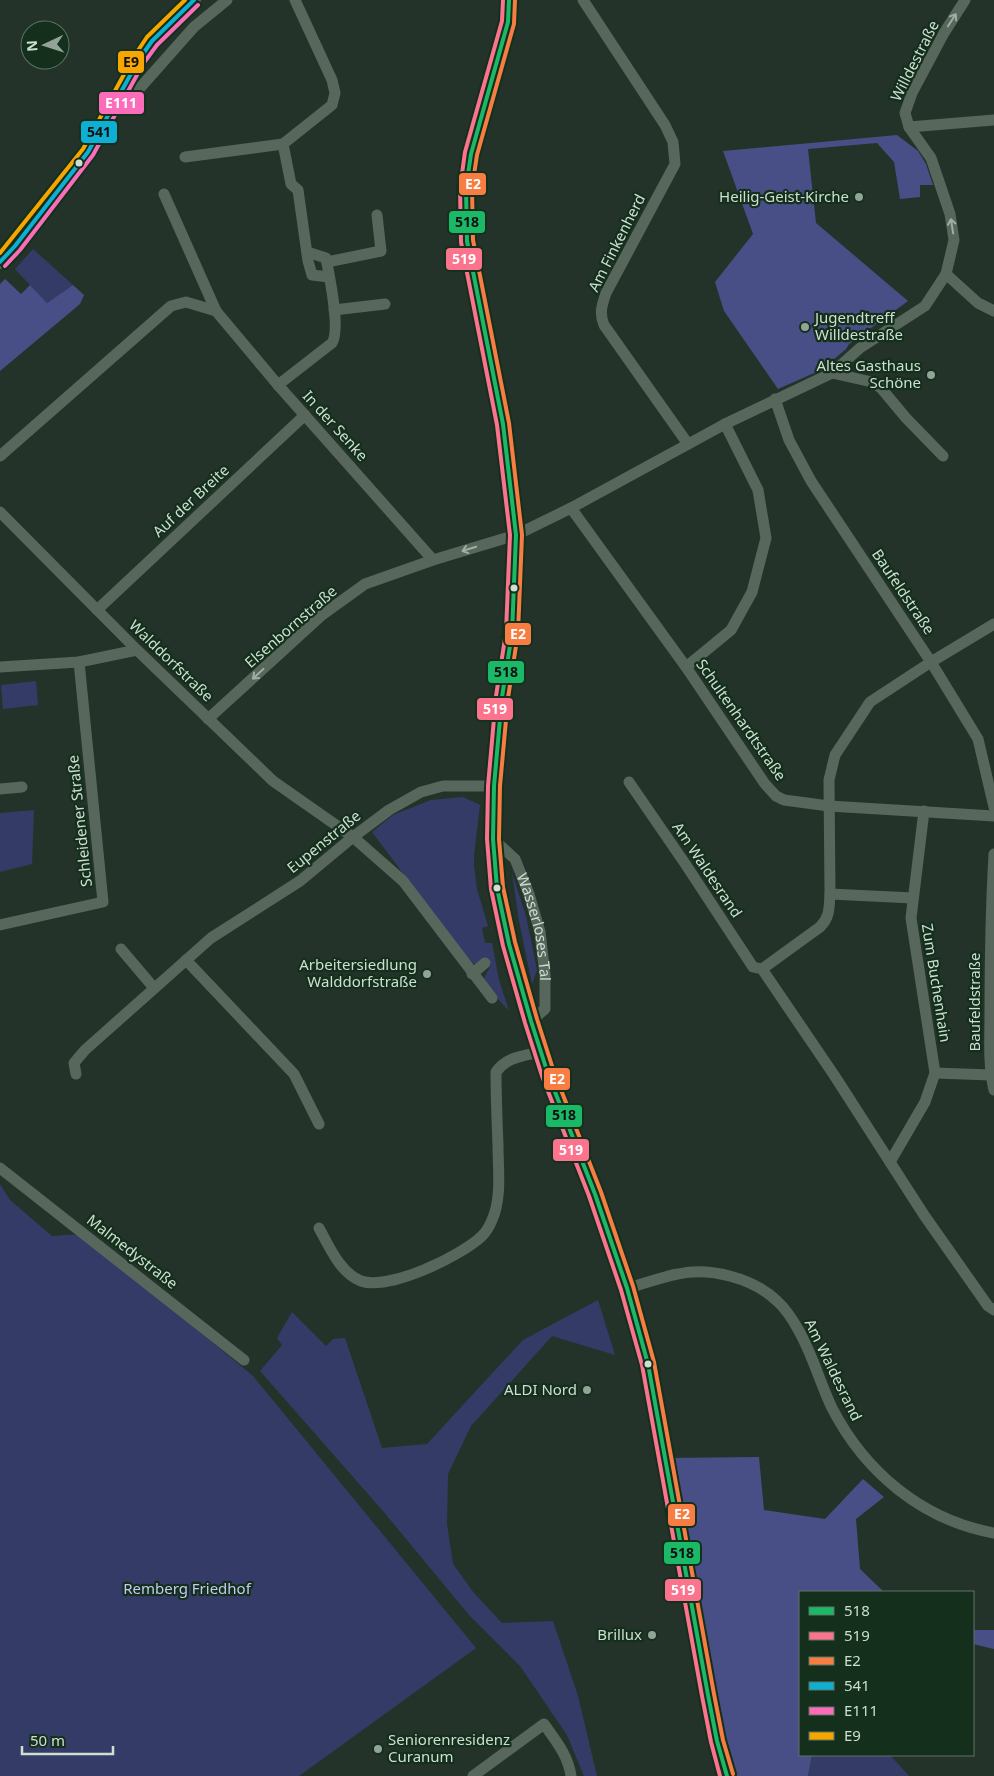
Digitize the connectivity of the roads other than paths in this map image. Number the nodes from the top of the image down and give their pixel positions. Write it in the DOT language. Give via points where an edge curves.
graph roads {
  1 [pos="194,0"];
  2 [pos="227,0"];
  3 [pos="295,0"];
  4 [pos="509,0"];
  5 [pos="583,0"];
  6 [pos="965,0"];
  7 [pos="122,91"];
  8 [pos="994,120"];
  9 [pos="909,127"];
  10 [pos="283,144"];
  11 [pos="185,157"];
  12 [pos="164,194"];
  13 [pos="377,215"];
  14 [pos="307,252"];
  15 [pos="0,262"];
  16 [pos="327,262"];
  17 [pos="946,274"];
  18 [pos="329,277"];
  19 [pos="385,304"];
  20 [pos="334,310"];
  21 [pos="216,311"];
  22 [pos="994,311"];
  23 [pos="832,373"];
  24 [pos="278,385"];
  25 [pos="776,399"];
  26 [pos="305,415"];
  27 [pos="725,424"];
  28 [pos="688,444"];
  29 [pos="0,456"];
  30 [pos="943,456"];
  31 [pos="571,508"];
  32 [pos="0,512"];
  33 [pos="516,534"];
  34 [pos="432,560"];
  35 [pos="97,610"];
  36 [pos="994,624"];
  37 [pos="137,650"];
  38 [pos="79,662"];
  39 [pos="931,662"];
  40 [pos="686,667"];
  41 [pos="0,668"];
  42 [pos="208,719"];
  43 [pos="629,782"];
  44 [pos="494,786"];
  45 [pos="22,787"];
  46 [pos="0,789"];
  47 [pos="829,806"];
  48 [pos="994,807"];
  49 [pos="924,812"];
  50 [pos="994,816"];
  51 [pos="352,837"];
  52 [pos="493,839"];
  53 [pos="994,854"];
  54 [pos="830,894"];
  55 [pos="913,898"];
  56 [pos="0,925"];
  57 [pos="121,949"];
  58 [pos="186,960"];
  59 [pos="485,963"];
  60 [pos="762,969"];
  61 [pos="472,974"];
  62 [pos="154,988"];
  63 [pos="492,998"];
  64 [pos="530,1021"];
  65 [pos="540,1052"];
  66 [pos="935,1073"];
  67 [pos="76,1074"];
  68 [pos="990,1075"];
  69 [pos="994,1090"];
  70 [pos="319,1124"];
  71 [pos="890,1162"];
  72 [pos="0,1168"];
  73 [pos="319,1228"];
  74 [pos="627,1288"];
  75 [pos="994,1310"];
  76 [pos="244,1360"];
  77 [pos="994,1533"];
  78 [pos="473,1776"];
  79 [pos="571,1776"];
  80 [pos="727,1776"];
  1 -- 7 [label="street" via="152,41"];
  2 -- 7 [label="street" via="194,27 139,89"];
  3 -- 10 [label="street" via="335,93 332,105"];
  4 -- 33 [label="main road, Wasserloses Tal" via="508,22 471,154 466,188 467,241 503,424"];
  5 -- 28 [label="street, Am Finkenherd" via="665,125 673,142 675,164 606,294 601,317"];
  9 -- 6 [label="street, Willdestraße, one-way" via="905,113 912,93"];
  7 -- 15 [label="street" via="80,164"];
  8 -- 9 [label="street"];
  17 -- 9 [label="street, one-way" via="954,240 950,214 931,158"];
  10 -- 11 [label="street"];
  10 -- 14 [label="street" via="291,184 298,190"];
  12 -- 21 [label="street, In der Senke"];
  13 -- 16 [label="street" via="381,251"];
  14 -- 16 [label="street" via="326,258"];
  14 -- 18 [label="street" via="312,275"];
  16 -- 18 [label="street"];
  17 -- 22 [label="street" via="978,303"];
  17 -- 23 [label="street" via="925,306 860,348"];
  18 -- 20 [label="street"];
  19 -- 20 [label="street"];
  20 -- 24 [label="street" via="335,338 332,343"];
  21 -- 24 [label="street, In der Senke"];
  21 -- 29 [label="street" via="186,302 172,306"];
  23 -- 25 [label="street"];
  23 -- 30 [label="street" via="872,382 881,388"];
  24 -- 26 [label="street, In der Senke"];
  25 -- 27 [label="street"];
  25 -- 39 [label="street, Baufeldstraße" via="789,440 811,481"];
  26 -- 34 [label="street, In der Senke"];
  26 -- 35 [label="street, Auf der Breite"];
  27 -- 28 [label="street"];
  27 -- 40 [label="street" via="758,490 766,538 752,592 731,630"];
  28 -- 31 [label="street"];
  31 -- 33 [label="street"];
  31 -- 40 [label="street, Schultenhardtstraße"];
  32 -- 35 [label="street, Walddorfstraße"];
  33 -- 34 [label="street, Elsenbornstraße, one-way"];
  33 -- 44 [label="main road, Wasserloses Tal" via="512,633"];
  34 -- 42 [label="street, Elsenbornstraße, one-way" via="365,584 322,615"];
  35 -- 37 [label="street, Walddorfstraße"];
  36 -- 39 [label="street"];
  37 -- 38 [label="street"];
  37 -- 42 [label="street, Walddorfstraße"];
  38 -- 41 [label="street"];
  38 -- 56 [label="street, Schleidener Straße" via="103,902"];
  39 -- 47 [label="street" via="870,702 835,755 829,780"];
  39 -- 48 [label="street, Baufeldstraße" via="978,739"];
  40 -- 47 [label="street, Schultenhardtstraße" via="776,796"];
  42 -- 51 [label="street, Walddorfstraße" via="274,782"];
  43 -- 60 [label="street, Am Waldesrand" via="753,967"];
  44 -- 51 [label="street, Eupenstraße" via="443,786 421,792"];
  44 -- 52 [label="main road, Wasserloses Tal"];
  45 -- 46 [label="street"];
  47 -- 49 [label="street, Schultenhardtstraße"];
  47 -- 54 [label="street"];
  49 -- 50 [label="street, Schultenhardtstraße"];
  49 -- 55 [label="street, Zum Buchenhain"];
  51 -- 58 [label="street, Eupenstraße" via="300,881 211,938"];
  51 -- 61 [label="street, Walddorfstraße" via="403,881"];
  52 -- 64 [label="main road, Wasserloses Tal" via="497,888"];
  52 -- 64 [label="street, Wasserloses Tal" via="515,859 540,932 545,1009"];
  53 -- 68 [label="street, Baufeldstraße" via="990,919"];
  54 -- 55 [label="street"];
  54 -- 60 [label="street" via="827,920"];
  55 -- 66 [label="street, Zum Buchenhain" via="911,918"];
  57 -- 62 [label="street"];
  58 -- 62 [label="street, Eupenstraße"];
  58 -- 70 [label="street" via="294,1074"];
  59 -- 61 [label="street"];
  60 -- 71 [label="street, Am Waldesrand"];
  61 -- 63 [label="street, Walddorfstraße"];
  62 -- 67 [label="street, Eupenstraße" via="85,1050 74,1063"];
  64 -- 65 [label="main road, Wasserloses Tal"];
  65 -- 73 [label="street" via="510,1059 496,1072 497,1206 483,1235 446,1259 406,1277 374,1283 361,1281 346,1271"];
  65 -- 74 [label="main road, Wasserloses Tal"];
  66 -- 68 [label="street"];
  66 -- 71 [label="street" via="925,1102"];
  68 -- 69 [label="street, Baufeldstraße"];
  71 -- 75 [label="street, Am Waldesrand" via="924,1215"];
  72 -- 76 [label="street, Malmedystraße"];
  74 -- 77 [label="street, Am Waldesrand" via="679,1273 704,1272 728,1276 766,1292 786,1311 799,1330 831,1406 871,1464 916,1503 954,1522"];
  74 -- 80 [label="main road, Wasserloses Tal" via="648,1364 708,1695"];
  78 -- 79 [label="street" via="544,1724 563,1749"];
}
